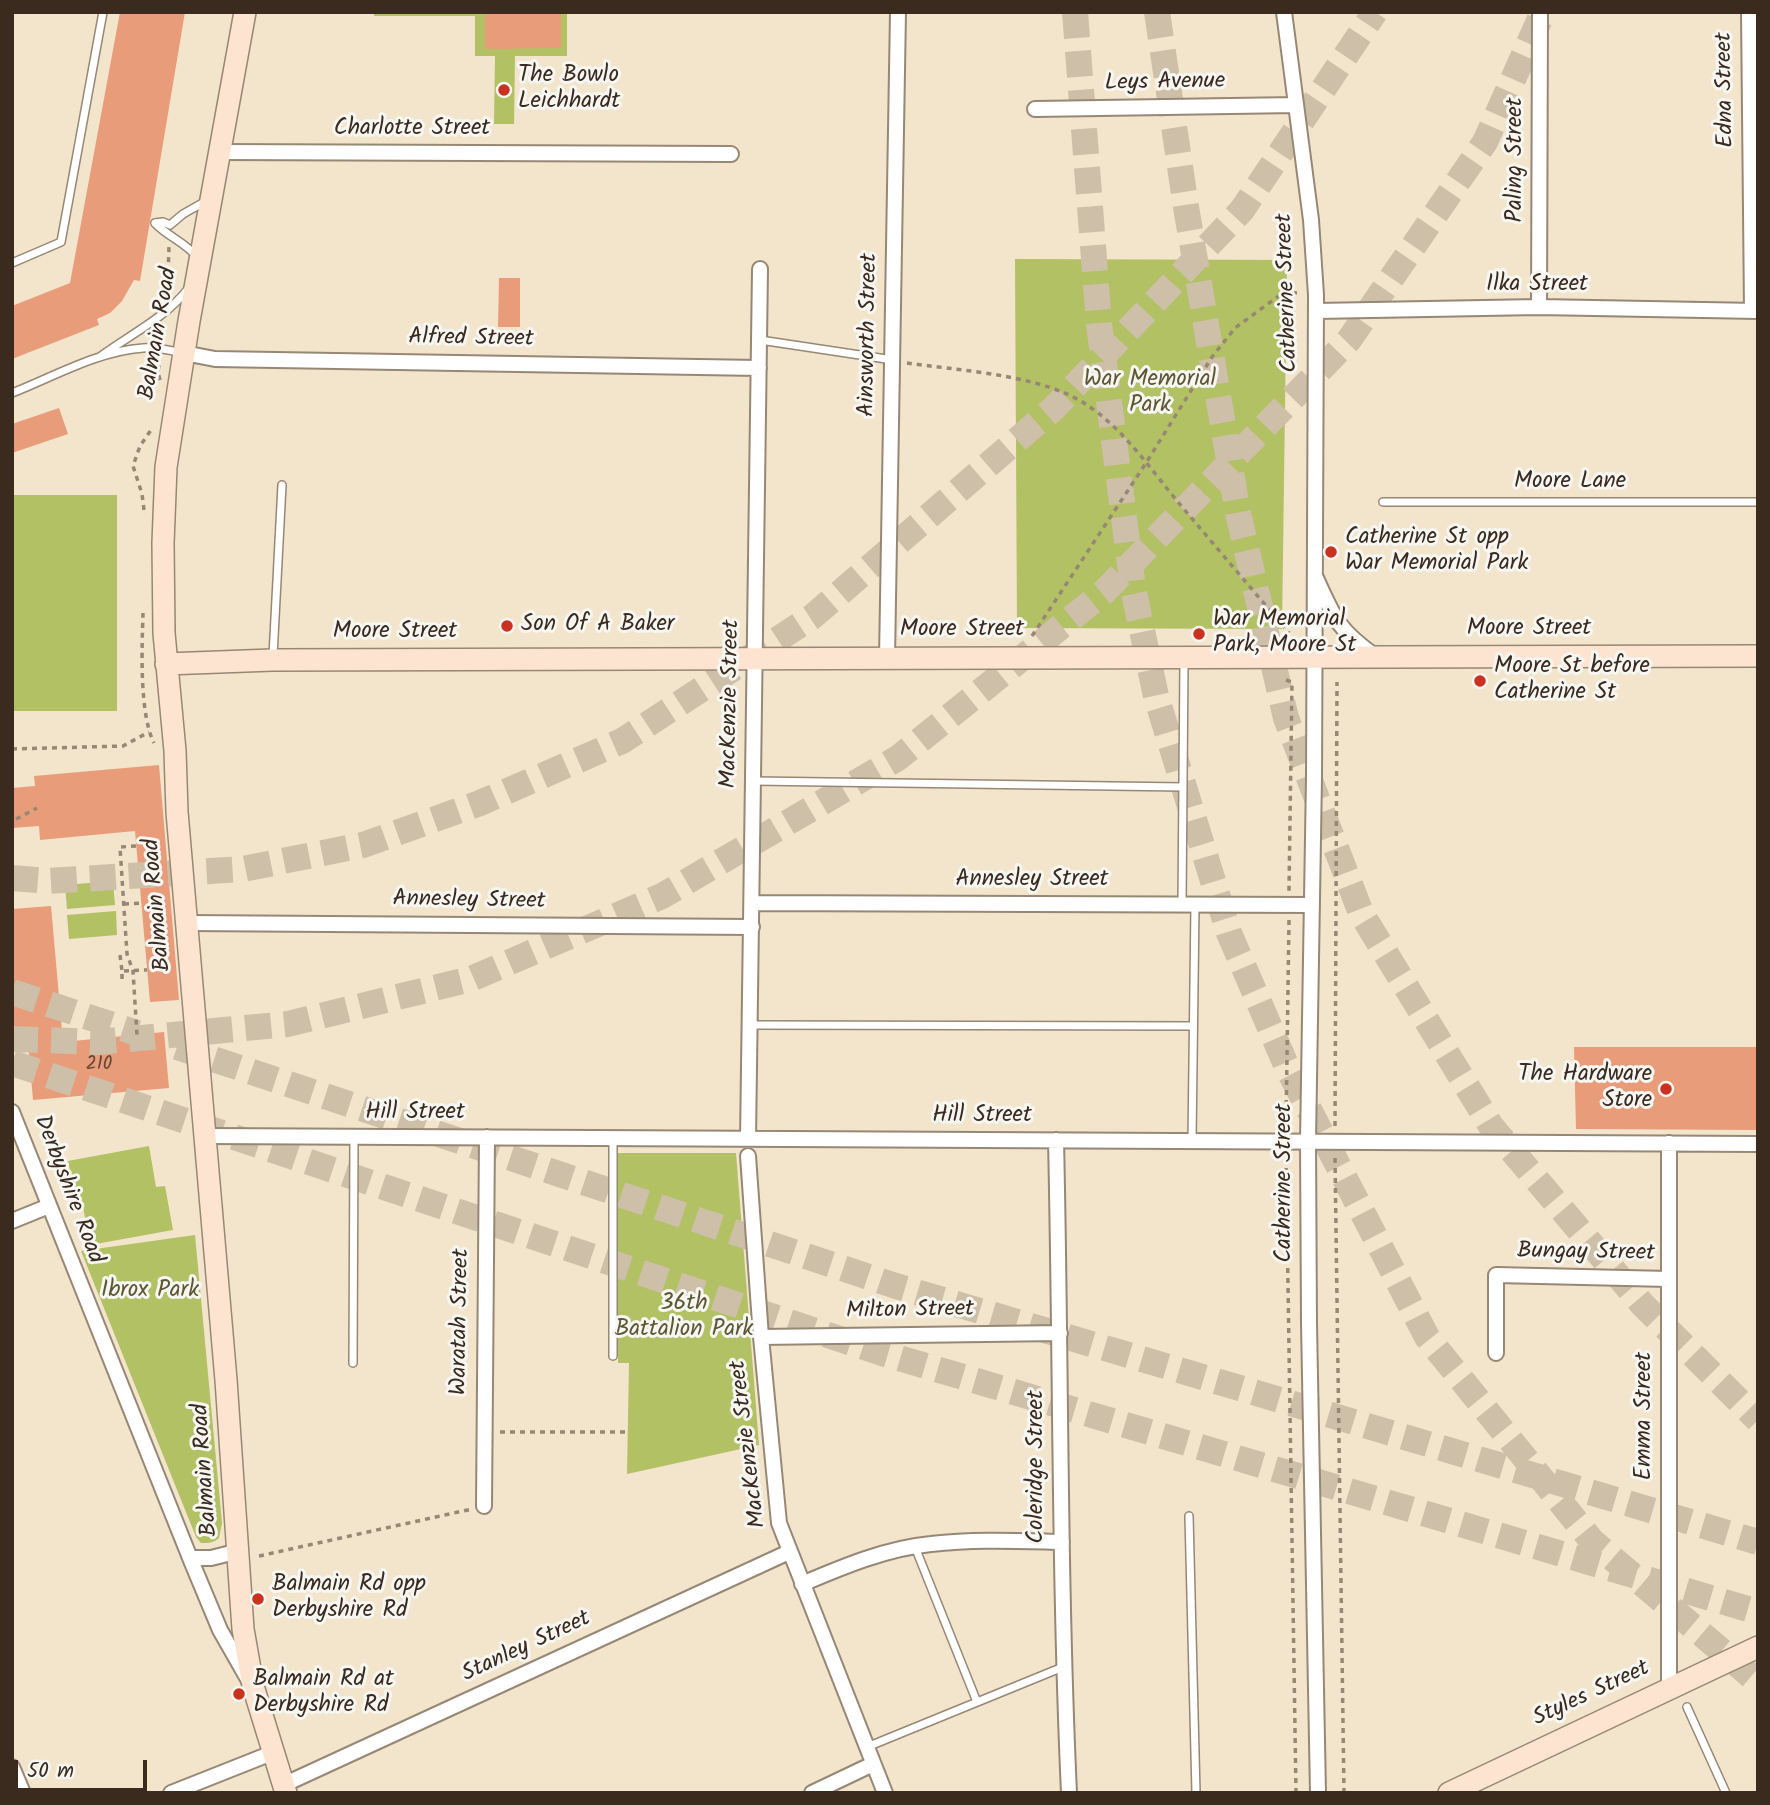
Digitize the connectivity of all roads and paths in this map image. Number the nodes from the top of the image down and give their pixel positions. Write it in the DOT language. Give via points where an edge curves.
graph roads {
  1 [pos="103,12"];
  2 [pos="245,12"];
  3 [pos="898,12"];
  4 [pos="1284,12"];
  5 [pos="1540,12"];
  6 [pos="1749,12"];
  7 [pos="1296,104"];
  8 [pos="1035,109"];
  9 [pos="219,152"];
  10 [pos="731,154"];
  11 [pos="1755,163"];
  12 [pos="210,199"];
  13 [pos="169,234"];
  14 [pos="12,263"];
  15 [pos="760,269"];
  16 [pos="198,270"];
  17 [pos="1297,293"];
  18 [pos="154,305"];
  19 [pos="1539,307"];
  20 [pos="1755,310"];
  21 [pos="1316,312"];
  22 [pos="759,339"];
  23 [pos="184,353"];
  24 [pos="95,360"];
  25 [pos="892,360"];
  26 [pos="759,368"];
  27 [pos="12,393"];
  28 [pos="1146,463"];
  29 [pos="282,485"];
  30 [pos="1383,502"];
  31 [pos="1758,502"];
  32 [pos="1314,573"];
  33 [pos="1289,633"];
  34 [pos="1032,636"];
  35 [pos="142,640"];
  36 [pos="1184,656"];
  37 [pos="1314,656"];
  38 [pos="1376,656"];
  39 [pos="1758,656"];
  40 [pos="887,657"];
  41 [pos="755,658"];
  42 [pos="272,660"];
  43 [pos="166,664"];
  44 [pos="1286,680"];
  45 [pos="1337,682"];
  46 [pos="12,749"];
  47 [pos="754,781"];
  48 [pos="1183,787"];
  49 [pos="37,808"];
  50 [pos="16,819"];
  51 [pos="136,846"];
  52 [pos="142,903"];
  53 [pos="752,903"];
  54 [pos="124,904"];
  55 [pos="1188,905"];
  56 [pos="1289,905"];
  57 [pos="1312,905"];
  58 [pos="187,923"];
  59 [pos="752,927"];
  60 [pos="120,955"];
  61 [pos="147,970"];
  62 [pos="122,971"];
  63 [pos="133,971"];
  64 [pos="122,979"];
  65 [pos="750,1025"];
  66 [pos="1193,1026"];
  67 [pos="137,1035"];
  68 [pos="12,1112"];
  69 [pos="206,1136"];
  70 [pos="354,1137"];
  71 [pos="487,1137"];
  72 [pos="612,1138"];
  73 [pos="748,1139"];
  74 [pos="1056,1140"];
  75 [pos="1192,1141"];
  76 [pos="1286,1141"];
  77 [pos="1335,1141"];
  78 [pos="1308,1142"];
  79 [pos="1669,1143"];
  80 [pos="1758,1144"];
  81 [pos="748,1156"];
  82 [pos="49,1206"];
  83 [pos="12,1221"];
  84 [pos="1669,1279"];
  85 [pos="1060,1332"];
  86 [pos="761,1337"];
  87 [pos="1496,1353"];
  88 [pos="613,1356"];
  89 [pos="353,1363"];
  90 [pos="628,1432"];
  91 [pos="484,1433"];
  92 [pos="484,1506"];
  93 [pos="1189,1516"];
  94 [pos="1062,1542"];
  95 [pos="915,1546"];
  96 [pos="789,1552"];
  97 [pos="249,1554"];
  98 [pos="190,1558"];
  99 [pos="802,1584"];
  100 [pos="1758,1647"];
  101 [pos="1063,1667"];
  102 [pos="253,1686"];
  103 [pos="1669,1688"];
  104 [pos="977,1702"];
  105 [pos="1687,1707"];
  106 [pos="867,1747"];
  107 [pos="272,1753"];
  108 [pos="873,1764"];
  109 [pos="12,1767"];
  110 [pos="285,1789"];
  111 [pos="23,1793"];
  112 [pos="171,1793"];
  113 [pos="812,1793"];
  114 [pos="885,1793"];
  115 [pos="1069,1793"];
  116 [pos="1196,1793"];
  117 [pos="1296,1793"];
  118 [pos="1318,1793"];
  119 [pos="1344,1793"];
  120 [pos="1449,1793"];
  121 [pos="1726,1793"];
  1 -- 14 [label="lane" via="61,242"];
  2 -- 9 [label="main road, Balmain Road"];
  3 -- 25 [label="street, Ainsworth Street"];
  4 -- 7 [label="street, Catherine Street"];
  5 -- 19 [label="street, Paling Street"];
  6 -- 11 [label="street, Edna Street" via="1749,155"];
  7 -- 8 [label="street, Leys Avenue"];
  7 -- 21 [label="street, Catherine Street" via="1311,220"];
  9 -- 10 [label="street, Charlotte Street"];
  9 -- 12 [label="main road, Balmain Road"];
  11 -- 20 [label="street, Edna Street"];
  12 -- 13 [label="lane" via="170,225 155,223"];
  12 -- 16 [label="main road, Balmain Road"];
  13 -- 16 [label="lane" via="190,247"];
  13 -- 18 [label="path" via="168,277"];
  15 -- 22 [label="street, MacKenzie Street"];
  16 -- 23 [label="main road, Balmain Road"];
  16 -- 24 [label="lane" via="162,316"];
  17 -- 28 [label="path" via="1284,292 1235,328"];
  19 -- 20 [label="street, Ilka Street"];
  19 -- 21 [label="street, Ilka Street"];
  21 -- 32 [label="street, Catherine Street"];
  22 -- 25 [label="lane"];
  22 -- 26 [label="street, MacKenzie Street"];
  23 -- 24 [label="lane" via="142,348"];
  23 -- 26 [label="street, Alfred Street" via="215,359"];
  23 -- 43 [label="main road, Balmain Road" via="166,467"];
  24 -- 27 [label="lane"];
  25 -- 28 [label="path" via="1029,381 1059,391 1102,416"];
  25 -- 40 [label="street, Ainsworth Street"];
  26 -- 41 [label="street, MacKenzie Street"];
  28 -- 33 [label="path"];
  28 -- 34 [label="path"];
  29 -- 42 [label="lane"];
  30 -- 31 [label="lane, Moore Lane"];
  32 -- 37 [label="street, Catherine Street"];
  32 -- 38 [label="street, Catherine Street" via="1337,623"];
  35 -- 46 [label="path" via="149,732 123,746"];
  36 -- 37 [label="main road, Moore Street"];
  36 -- 40 [label="main road, Moore Street"];
  36 -- 48 [label="lane"];
  37 -- 38 [label="main road, Moore Street"];
  37 -- 57 [label="street, Catherine Street"];
  38 -- 39 [label="main road, Moore Street"];
  40 -- 41 [label="main road, Moore Street"];
  41 -- 42 [label="main road, Moore Street"];
  41 -- 47 [label="street, MacKenzie Street"];
  42 -- 43 [label="main road, Moore Street"];
  43 -- 58 [label="main road, Balmain Road"];
  44 -- 56 [label="path" via="1292,682"];
  45 -- 77 [label="path"];
  47 -- 48 [label="lane"];
  47 -- 53 [label="street, MacKenzie Street"];
  48 -- 55 [label="lane"];
  49 -- 50 [label="path"];
  51 -- 54 [label="path, bridge" via="120,847"];
  52 -- 54 [label="path"];
  53 -- 55 [label="street, Annesley Street"];
  53 -- 59 [label="street, MacKenzie Street"];
  54 -- 63 [label="path, bridge" via="127,954"];
  55 -- 56 [label="street, Annesley Street"];
  55 -- 66 [label="lane"];
  56 -- 57 [label="street, Annesley Street"];
  56 -- 76 [label="path"];
  57 -- 78 [label="street, Catherine Street"];
  58 -- 59 [label="street, Annesley Street"];
  58 -- 69 [label="main road, Balmain Road"];
  59 -- 65 [label="street, MacKenzie Street"];
  60 -- 62 [label="path"];
  61 -- 63 [label="path"];
  62 -- 63 [label="path, bridge"];
  62 -- 64 [label="path"];
  63 -- 67 [label="path, bridge"];
  65 -- 66 [label="lane"];
  65 -- 73 [label="street, MacKenzie Street"];
  66 -- 75 [label="lane"];
  68 -- 82 [label="street, Derbyshire Road"];
  69 -- 70 [label="street, Hill Street"];
  69 -- 97 [label="main road, Balmain Road"];
  70 -- 71 [label="street, Hill Street"];
  70 -- 89 [label="lane"];
  71 -- 72 [label="street, Hill Street"];
  71 -- 91 [label="street, Waratah Street"];
  72 -- 73 [label="street, Hill Street"];
  72 -- 88 [label="lane"];
  73 -- 74 [label="street, Hill Street"];
  74 -- 75 [label="street, Hill Street"];
  74 -- 85 [label="street, Coleridge Street"];
  75 -- 76 [label="street, Hill Street"];
  76 -- 78 [label="street, Hill Street"];
  76 -- 117 [label="path"];
  77 -- 78 [label="street, Hill Street"];
  77 -- 79 [label="street, Hill Street"];
  77 -- 119 [label="path"];
  78 -- 118 [label="street, Catherine Street"];
  79 -- 80 [label="street, Hill Street"];
  79 -- 84 [label="street, Emma Street"];
  81 -- 86 [label="street, MacKenzie Street"];
  82 -- 83 [label="street"];
  82 -- 98 [label="street, Derbyshire Road"];
  84 -- 87 [label="street, Bungay Street" via="1496,1275"];
  84 -- 103 [label="street, Emma Street"];
  85 -- 86 [label="street, Milton Street"];
  85 -- 94 [label="street, Coleridge Street"];
  86 -- 96 [label="street, MacKenzie Street" via="779,1523"];
  90 -- 91 [label="path"];
  91 -- 92 [label="street, Waratah Street"];
  92 -- 97 [label="path"];
  93 -- 116 [label="lane"];
  94 -- 95 [label="street" via="992,1540"];
  94 -- 101 [label="street, Coleridge Street"];
  95 -- 99 [label="street"];
  95 -- 104 [label="lane"];
  96 -- 99 [label="street, MacKenzie Street"];
  96 -- 110 [label="street, Stanley Street"];
  97 -- 98 [label="street"];
  97 -- 102 [label="main road, Balmain Road" via="243,1629"];
  98 -- 102 [label="street, Derbyshire Road" via="220,1630"];
  99 -- 106 [label="street, MacKenzie Street"];
  100 -- 103 [label="main road, Styles Street"];
  101 -- 104 [label="lane"];
  101 -- 115 [label="street, Coleridge Street"];
  102 -- 107 [label="main road, Balmain Road"];
  103 -- 120 [label="main road, Styles Street"];
  104 -- 106 [label="lane"];
  105 -- 121 [label="lane"];
  106 -- 108 [label="street, MacKenzie Street"];
  107 -- 110 [label="main road, Balmain Road"];
  107 -- 112 [label="street"];
  108 -- 113 [label="street"];
  108 -- 114 [label="street, MacKenzie Street"];
  109 -- 111 [label="street"];
}
